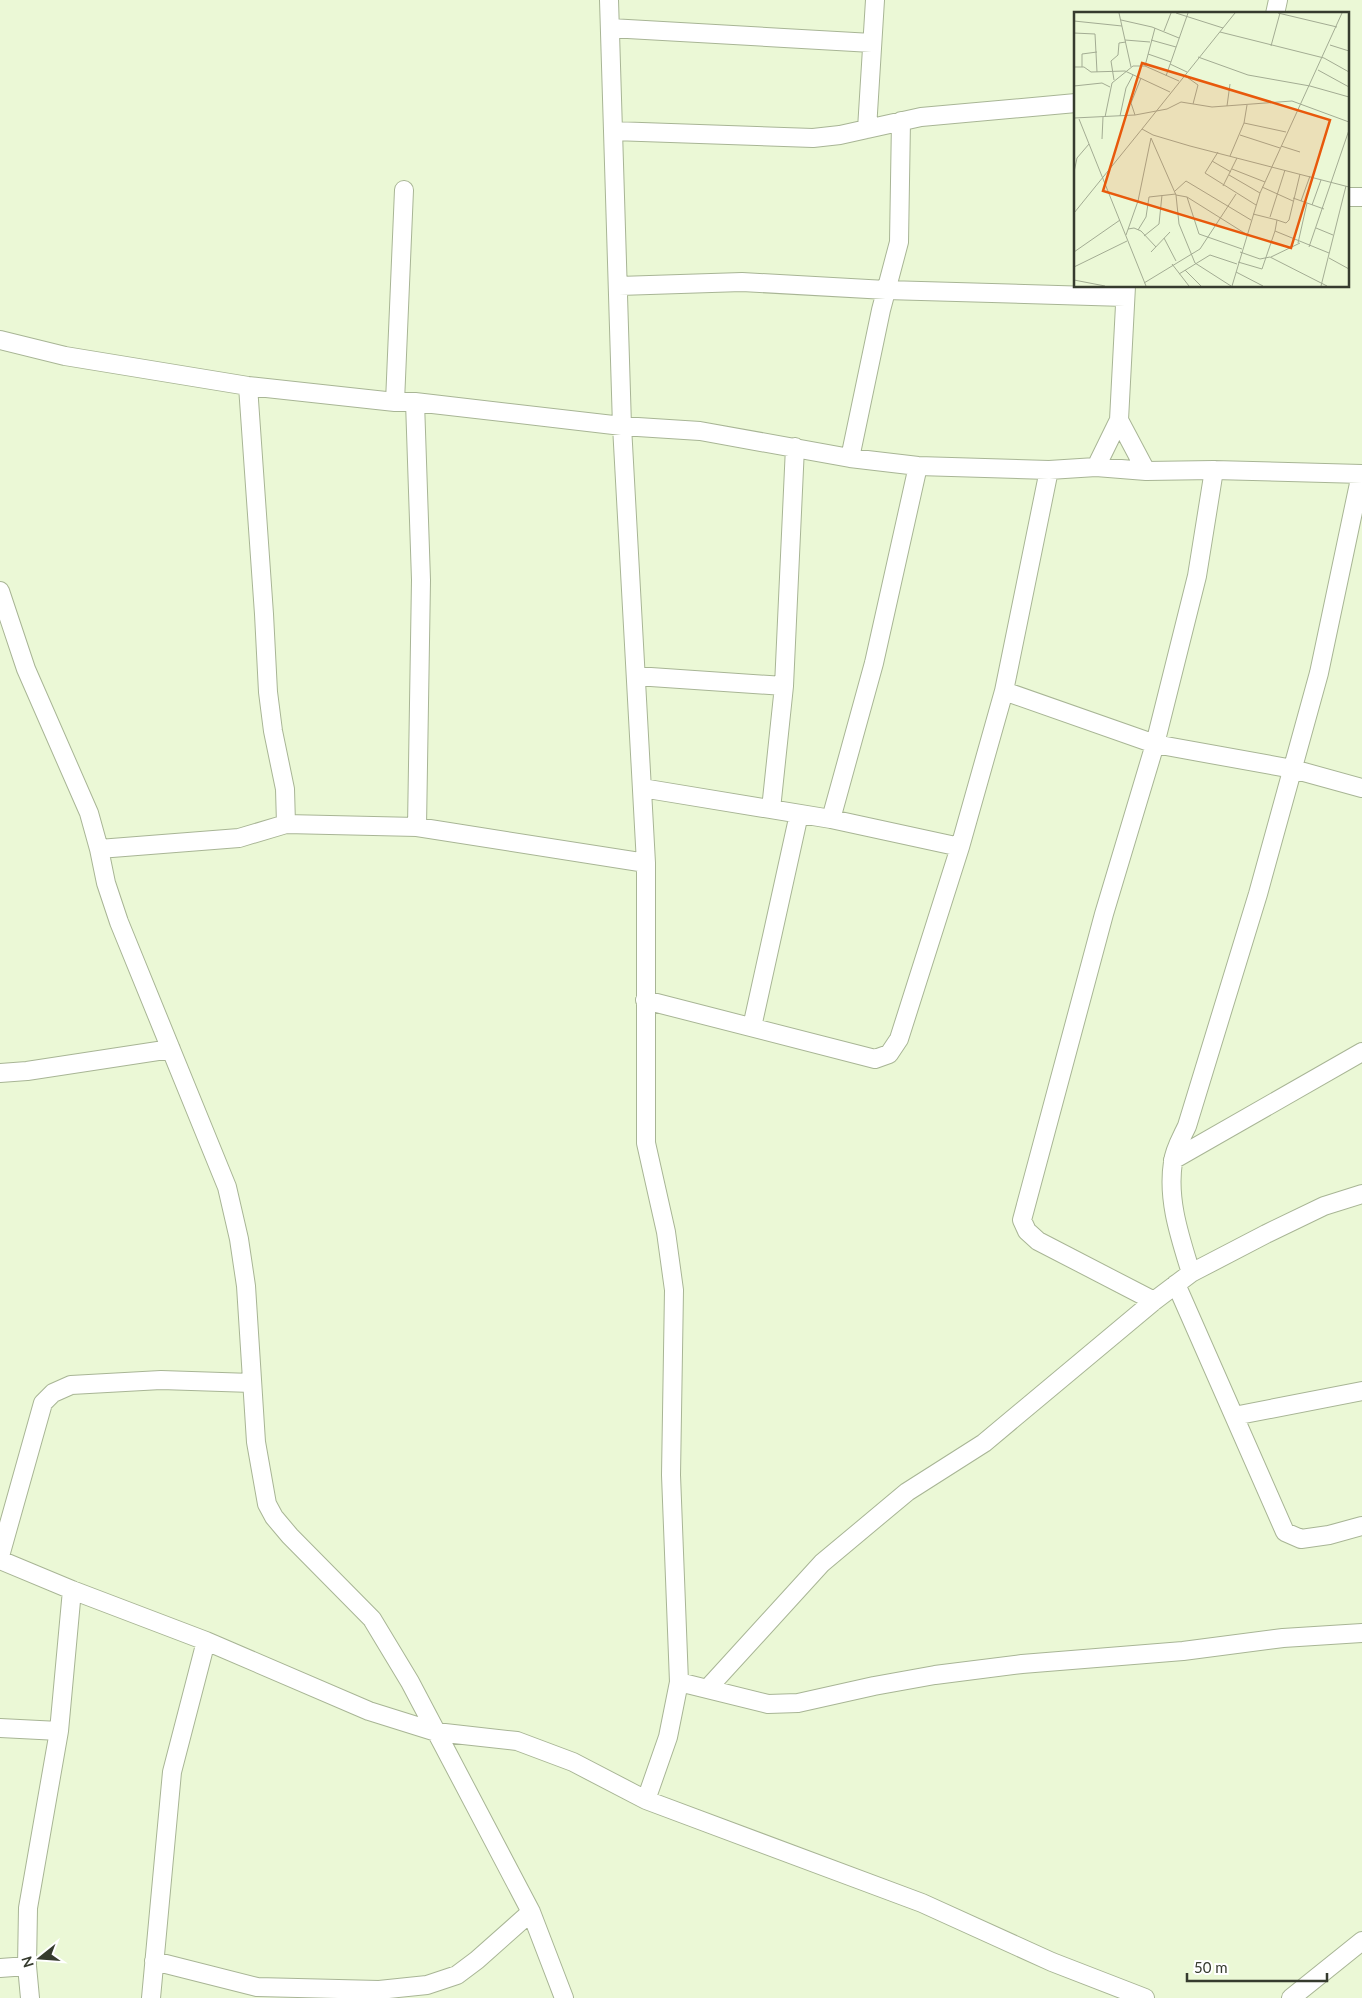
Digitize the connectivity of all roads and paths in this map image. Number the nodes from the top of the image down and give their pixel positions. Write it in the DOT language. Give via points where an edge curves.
graph roads {
  1 [pos="609,0"];
  2 [pos="875,0"];
  3 [pos="610,28"];
  4 [pos="872,43"];
  5 [pos="1074,103"];
  6 [pos="901,121"];
  7 [pos="867,130"];
  8 [pos="613,131"];
  9 [pos="404,190"];
  10 [pos="619,286"];
  11 [pos="886,290"];
  12 [pos="1126,292"];
  13 [pos="0,340"];
  14 [pos="248,386"];
  15 [pos="395,402"];
  16 [pos="415,402"];
  17 [pos="1119,420"];
  18 [pos="622,426"];
  19 [pos="795,447"];
  20 [pos="850,458"];
  21 [pos="918,466"];
  22 [pos="1096,467"];
  23 [pos="1049,470"];
  24 [pos="1214,470"];
  25 [pos="1146,471"];
  26 [pos="1361,474"];
  27 [pos="0,591"];
  28 [pos="636,676"];
  29 [pos="784,686"];
  30 [pos="1004,691"];
  31 [pos="1154,744"];
  32 [pos="1293,769"];
  33 [pos="642,788"];
  34 [pos="1362,788"];
  35 [pos="771,809"];
  36 [pos="799,814"];
  37 [pos="831,819"];
  38 [pos="286,824"];
  39 [pos="417,828"];
  40 [pos="960,847"];
  41 [pos="99,849"];
  42 [pos="646,863"];
  43 [pos="645,1000"];
  44 [pos="752,1027"];
  45 [pos="171,1049"];
  46 [pos="1362,1052"];
  47 [pos="0,1073"];
  48 [pos="1173,1160"];
  49 [pos="1362,1194"];
  50 [pos="1191,1273"];
  51 [pos="1176,1284"];
  52 [pos="1154,1301"];
  53 [pos="252,1383"];
  54 [pos="1362,1391"];
  55 [pos="1234,1416"];
  56 [pos="1362,1526"];
  57 [pos="0,1558"];
  58 [pos="72,1590"];
  59 [pos="1362,1633"];
  60 [pos="206,1640"];
  61 [pos="678,1682"];
  62 [pos="708,1688"];
  63 [pos="0,1728"];
  64 [pos="59,1731"];
  65 [pos="436,1732"];
  66 [pos="646,1800"];
  67 [pos="530,1912"];
  68 [pos="1362,1941"];
  69 [pos="154,1961"];
  70 [pos="27,1966"];
  71 [pos="0,1968"];
  72 [pos="30,1998"];
  73 [pos="151,1998"];
  74 [pos="564,1998"];
  75 [pos="1145,1998"];
  76 [pos="1291,1998"];
  1 -- 3 [label="street"];
  2 -- 4 [label="street"];
  3 -- 4 [label="street"];
  3 -- 8 [label="street"];
  4 -- 7 [label="street"];
  5 -- 6 [label="street"];
  6 -- 7 [label="street"];
  6 -- 11 [label="street" via="899,242"];
  7 -- 8 [label="street" via="813,138"];
  8 -- 10 [label="street"];
  9 -- 15 [label="street"];
  10 -- 11 [label="street" via="742,282"];
  10 -- 18 [label="street"];
  11 -- 12 [label="street"];
  11 -- 20 [label="street"];
  12 -- 17 [label="street"];
  13 -- 14 [label="street" via="65,356"];
  14 -- 15 [label="street"];
  14 -- 38 [label="street" via="268,692 285,789"];
  15 -- 16 [label="street"];
  16 -- 18 [label="street"];
  16 -- 39 [label="street" via="421,580"];
  17 -- 22 [label="street"];
  17 -- 25 [label="street"];
  18 -- 19 [label="street" via="700,430"];
  18 -- 28 [label="street"];
  19 -- 20 [label="street"];
  19 -- 29 [label="street"];
  20 -- 21 [label="street"];
  21 -- 23 [label="street"];
  21 -- 37 [label="street" via="874,662"];
  22 -- 23 [label="street"];
  22 -- 25 [label="street"];
  23 -- 30 [label="street"];
  24 -- 25 [label="street"];
  24 -- 26 [label="street"];
  24 -- 31 [label="street" via="1197,576"];
  26 -- 32 [label="street" via="1320,674"];
  27 -- 41 [label="street" via="26,670 89,813"];
  28 -- 29 [label="street"];
  28 -- 33 [label="street"];
  29 -- 35 [label="street"];
  30 -- 31 [label="street"];
  30 -- 40 [label="street"];
  31 -- 32 [label="street"];
  31 -- 52 [label="street" via="1104,914 1022,1220 1027,1231 1038,1241"];
  32 -- 34 [label="street"];
  32 -- 48 [label="street" via="1187,1126"];
  33 -- 35 [label="street"];
  33 -- 42 [label="street"];
  35 -- 36 [label="street"];
  36 -- 37 [label="street"];
  36 -- 44 [label="street"];
  37 -- 40 [label="street"];
  38 -- 39 [label="street"];
  38 -- 41 [label="street" via="239,838"];
  39 -- 42 [label="street"];
  40 -- 44 [label="street" via="899,1039 889,1054 875,1059"];
  41 -- 45 [label="street" via="119,922"];
  42 -- 43 [label="street"];
  43 -- 44 [label="street"];
  43 -- 61 [label="street" via="646,1143 666,1232 674,1290 671,1475"];
  45 -- 47 [label="street"];
  45 -- 53 [label="street" via="227,1188 246,1286"];
  46 -- 48 [label="street"];
  48 -- 50 [label="street" via="1176,1222"];
  49 -- 50 [label="street" via="1324,1206"];
  50 -- 51 [label="street"];
  51 -- 52 [label="street"];
  51 -- 55 [label="street"];
  52 -- 62 [label="street" via="984,1443 907,1492 822,1563"];
  53 -- 57 [label="street" via="161,1380 80,1384 53,1393 43,1403"];
  53 -- 65 [label="street" via="256,1442 267,1504 290,1536 372,1619"];
  54 -- 55 [label="street"];
  55 -- 56 [label="street" via="1285,1532 1301,1539"];
  57 -- 58 [label="street"];
  58 -- 60 [label="street"];
  58 -- 64 [label="street"];
  59 -- 62 [label="street" via="1022,1664 874,1686 798,1703 768,1704"];
  60 -- 65 [label="street" via="370,1711"];
  60 -- 69 [label="street" via="172,1772"];
  61 -- 62 [label="street"];
  61 -- 66 [label="street" via="668,1737"];
  63 -- 64 [label="street"];
  64 -- 70 [label="street" via="28,1908"];
  65 -- 66 [label="street" via="517,1742 573,1762"];
  65 -- 67 [label="street"];
  66 -- 75 [label="street" via="922,1903 1052,1962"];
  67 -- 69 [label="street" via="457,1975 427,1986 379,1990 257,1987"];
  67 -- 74 [label="street"];
  68 -- 76 [label="street"];
  69 -- 73 [label="street"];
  70 -- 71 [label="street"];
  70 -- 72 [label="street"];
}
